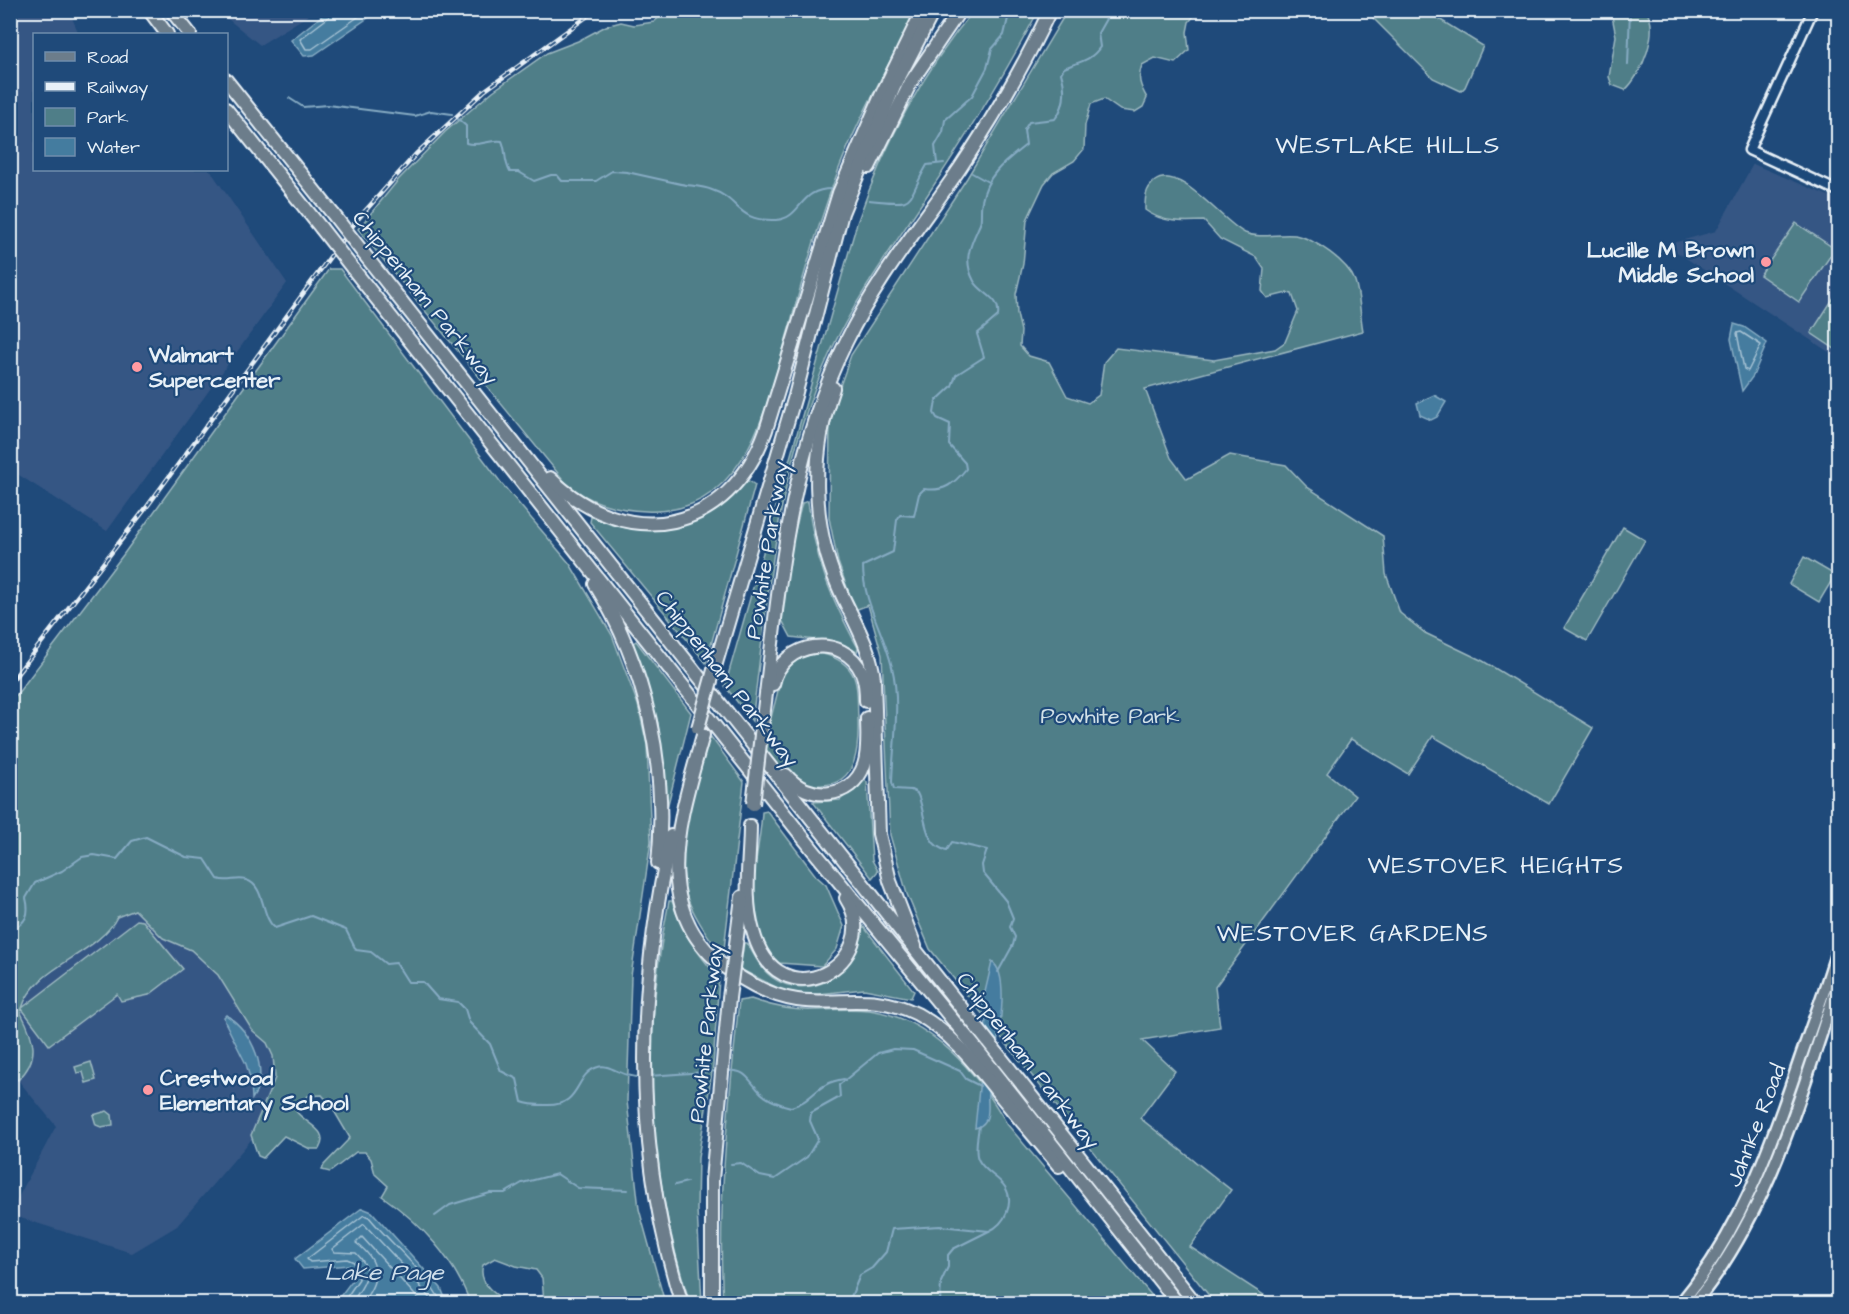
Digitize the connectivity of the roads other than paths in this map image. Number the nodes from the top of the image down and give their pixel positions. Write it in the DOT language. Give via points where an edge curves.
graph roads {
  1 [pos="149,10"];
  2 [pos="171,10"];
  3 [pos="923,10"];
  4 [pos="934,10"];
  5 [pos="960,10"];
  6 [pos="1050,10"];
  7 [pos="1813,10"];
  8 [pos="166,33"];
  9 [pos="189,33"];
  10 [pos="228,83"];
  11 [pos="228,112"];
  12 [pos="1839,191"];
  13 [pos="903,249"];
  14 [pos="834,253"];
  15 [pos="487,408"];
  16 [pos="472,419"];
  17 [pos="724,707"];
  18 [pos="763,724"];
  19 [pos="701,731"];
  20 [pos="750,826"];
  21 [pos="813,850"];
  22 [pos="651,941"];
  23 [pos="1839,947"];
  24 [pos="918,953"];
  25 [pos="1839,983"];
  26 [pos="1131,1244"];
  27 [pos="682,1304"];
  28 [pos="712,1304"];
  29 [pos="1178,1304"];
  30 [pos="1196,1304"];
  31 [pos="1680,1304"];
  32 [pos="1694,1304"];
  1 -- 8 [label="highway"];
  2 -- 9 [label="highway"];
  3 -- 15 [label="highway" via="839,193 760,446 730,490 700,512 674,521 644,524 611,518 564,491"];
  4 -- 14 [label="highway, Powhite Parkway" via="894,87 859,169 836,231"];
  5 -- 14 [label="highway" via="894,112"];
  6 -- 13 [label="highway, Powhite Parkway" via="979,139"];
  7 -- 12 [label="street" via="1749,150"];
  10 -- 15 [label="highway, Chippenham Parkway, bridge"];
  11 -- 16 [label="highway, Chippenham Parkway, bridge"];
  13 -- 18 [label="highway, Powhite Parkway" via="846,341 805,446 787,525"];
  13 -- 24 [label="highway" via="833,388 820,440 817,487 831,567 871,661 880,840 890,881"];
  14 -- 19 [label="highway, Powhite Parkway, bridge"];
  15 -- 17 [label="highway, Chippenham Parkway"];
  16 -- 21 [label="highway, Chippenham Parkway"];
  16 -- 22 [label="highway" via="595,584 619,627 638,675 655,752 660,807"];
  17 -- 18 [label="highway" via="753,734 795,785 813,793 833,793 853,783 865,761 866,692 862,672 850,657 832,648 810,646 792,653 776,671"];
  17 -- 24 [label="highway, Chippenham Parkway"];
  18 -- 20 [label="highway, Powhite Parkway, bridge"];
  19 -- 22 [label="highway, Powhite Parkway" via="671,836"];
  19 -- 26 [label="highway" via="675,869 682,909 705,948 727,969 778,995 809,1001 866,1000 906,1009 942,1031 973,1062 1090,1203"];
  20 -- 21 [label="highway" via="748,900 753,932 772,967 801,980 817,978 834,969 847,954 854,932 850,906"];
  20 -- 28 [label="highway, Powhite Parkway, bridge" via="718,1095 710,1213"];
  21 -- 26 [label="highway, Chippenham Parkway"];
  22 -- 27 [label="highway, Powhite Parkway" via="644,1098 658,1206"];
  23 -- 31 [label="main road, Jahnke Road" via="1753,1189 1721,1249"];
  24 -- 30 [label="highway, Chippenham Parkway"];
  25 -- 32 [label="main road, Jahnke Road" via="1764,1192 1730,1255"];
  26 -- 29 [label="highway, Chippenham Parkway"];
}
